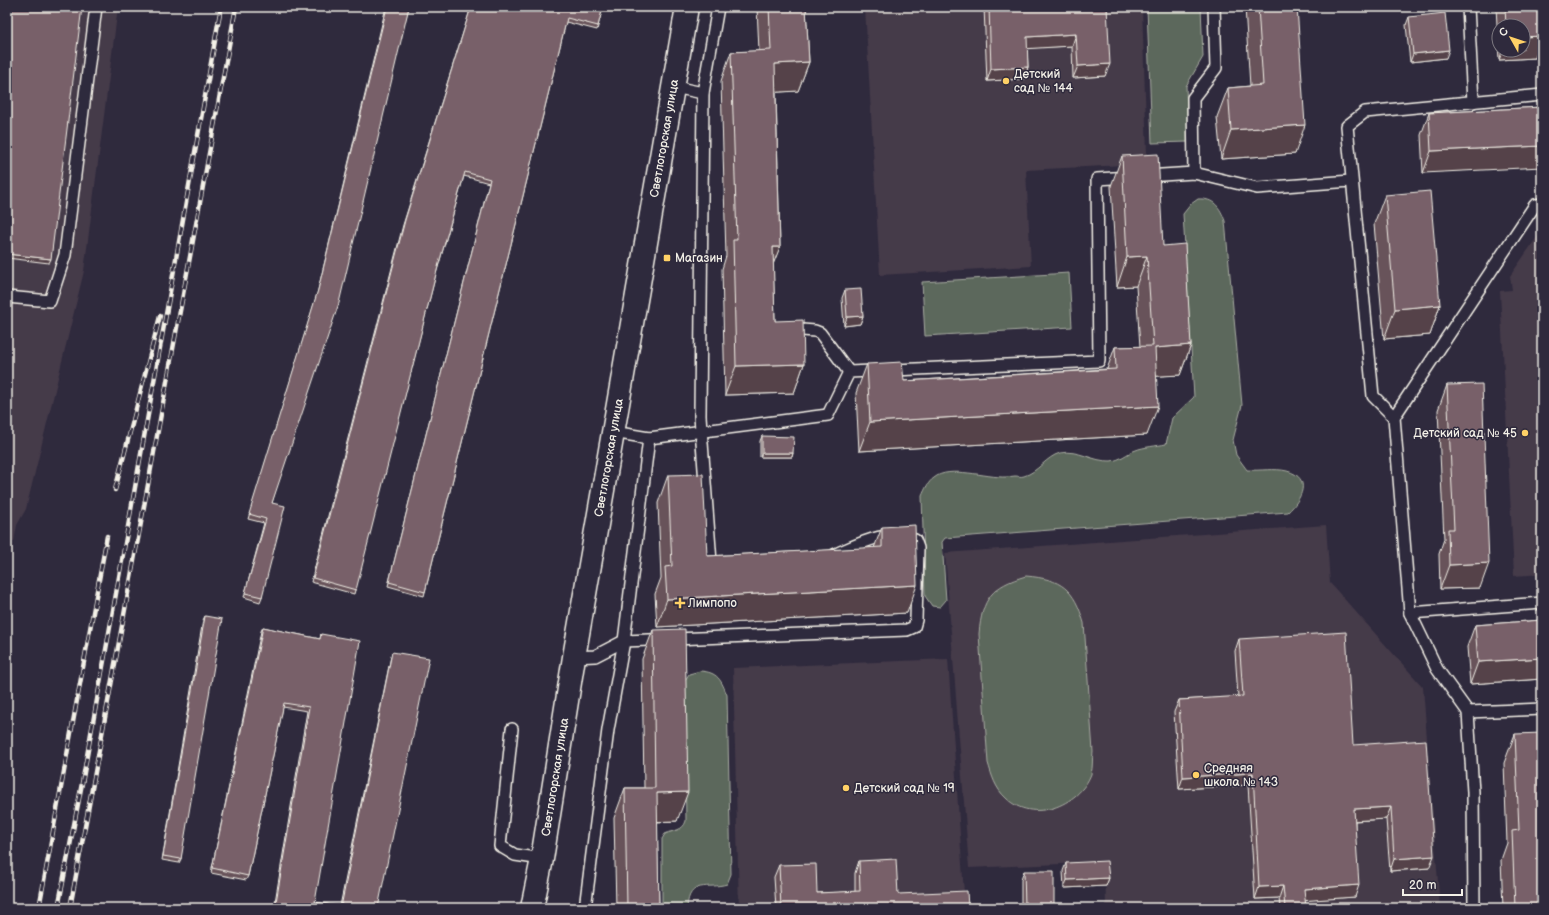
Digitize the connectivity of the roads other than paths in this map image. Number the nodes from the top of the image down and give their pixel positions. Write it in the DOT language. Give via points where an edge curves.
graph roads {
  1 [pos="96,7"];
  2 [pos="687,7"];
  3 [pos="718,7"];
  4 [pos="1214,7"];
  5 [pos="1468,7"];
  6 [pos="674,87"];
  7 [pos="703,93"];
  8 [pos="1542,95"];
  9 [pos="1474,102"];
  10 [pos="1194,173"];
  11 [pos="1351,181"];
  12 [pos="1542,204"];
  13 [pos="7,297"];
  14 [pos="802,330"];
  15 [pos="849,372"];
  16 [pos="1394,417"];
  17 [pos="613,432"];
  18 [pos="701,432"];
  19 [pos="649,438"];
  20 [pos="822,557"];
  21 [pos="726,561"];
  22 [pos="1542,603"];
  23 [pos="1410,613"];
  24 [pos="624,641"];
  25 [pos="574,657"];
  26 [pos="1542,709"];
  27 [pos="1468,712"];
  28 [pos="512,729"];
  29 [pos="542,859"];
  30 [pos="532,908"];
  31 [pos="585,908"];
  32 [pos="1474,908"];
  1 -- 13 [label="lane" via="65,255 50,301"];
  2 -- 6 [label="street, Светлогорская улица"];
  3 -- 7 [label="lane"];
  4 -- 10 [label="lane" via="1216,68 1193,98"];
  5 -- 9 [label="lane"];
  6 -- 7 [label="lane"];
  6 -- 17 [label="street, Светлогорская улица"];
  7 -- 18 [label="lane"];
  8 -- 9 [label="lane"];
  9 -- 11 [label="lane" via="1365,112 1347,126"];
  10 -- 11 [label="lane" via="1257,188"];
  10 -- 15 [label="lane" via="1097,179 1099,361"];
  11 -- 16 [label="lane" via="1373,396"];
  12 -- 16 [label="lane" via="1534,205"];
  14 -- 15 [label="lane" via="820,333"];
  15 -- 18 [label="lane" via="828,415"];
  16 -- 23 [label="lane"];
  17 -- 19 [label="lane"];
  17 -- 25 [label="street, Светлогорская улица"];
  18 -- 19 [label="lane"];
  18 -- 21 [label="lane" via="711,562"];
  19 -- 24 [label="lane"];
  20 -- 24 [label="lane" via="830,557 877,536 906,536 915,540 918,548 914,627 907,630"];
  22 -- 23 [label="lane"];
  23 -- 27 [label="lane" via="1437,669"];
  24 -- 25 [label="lane" via="595,656"];
  24 -- 31 [label="lane" via="608,730"];
  25 -- 29 [label="street, Светлогорская улица"];
  26 -- 27 [label="lane"];
  27 -- 32 [label="lane" via="1473,792"];
  28 -- 29 [label="lane" via="500,846 514,855"];
  29 -- 30 [label="street, Светлогорская улица"];
}
